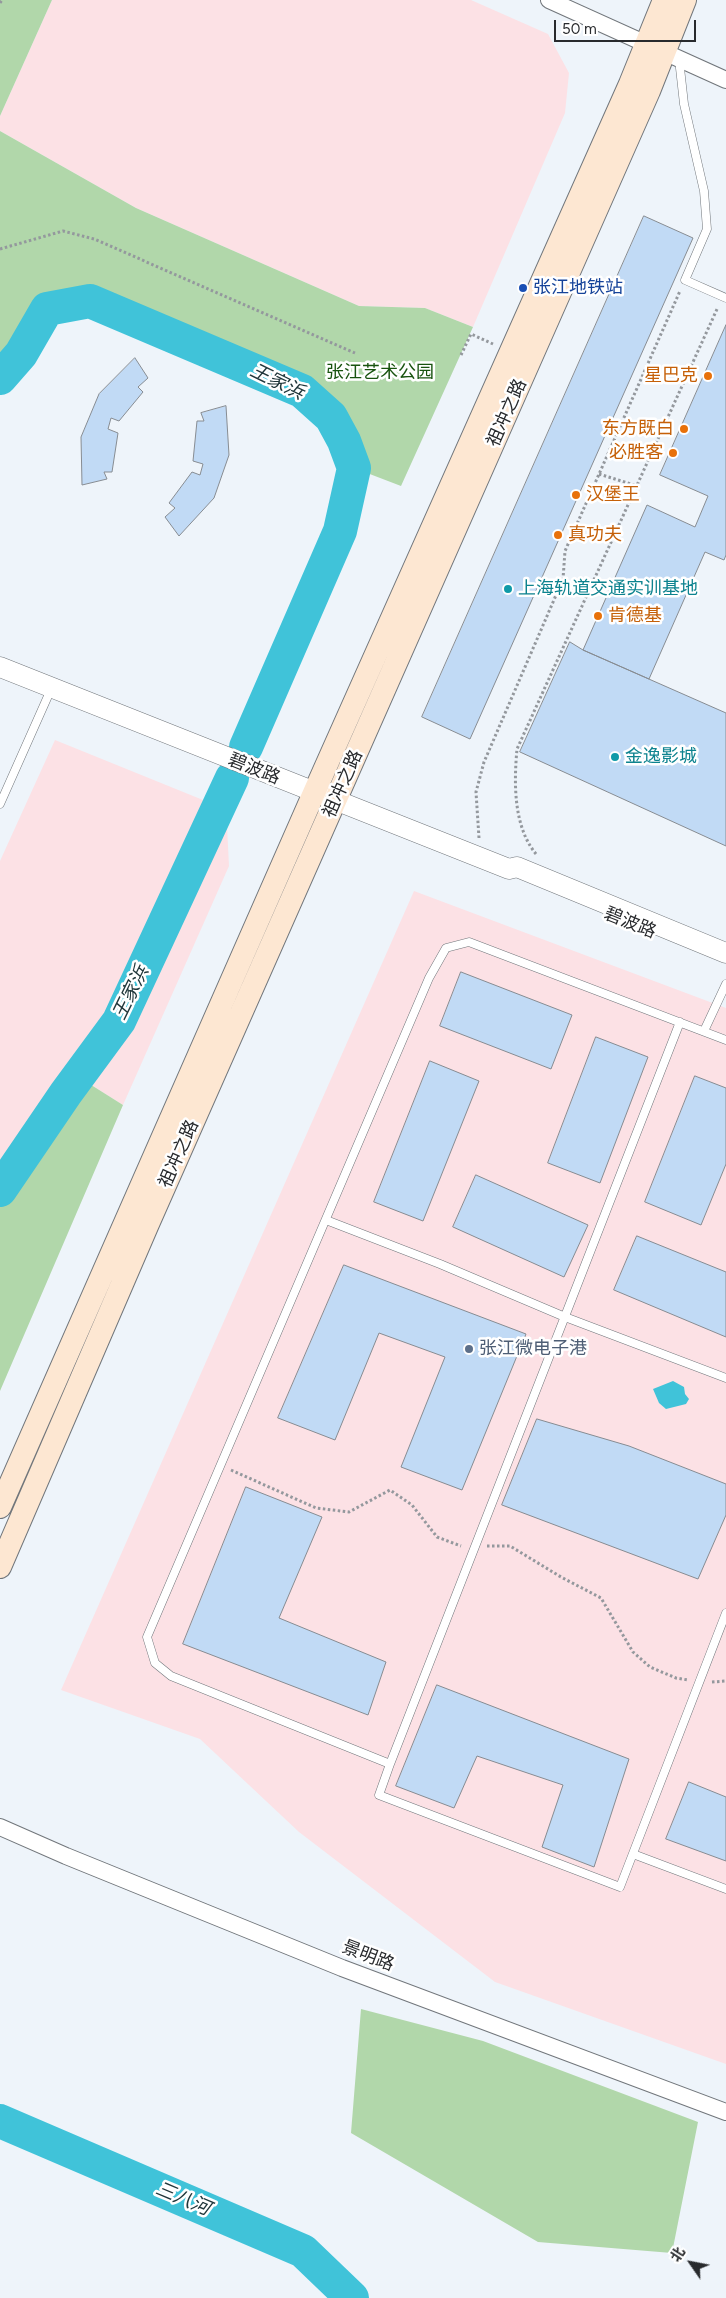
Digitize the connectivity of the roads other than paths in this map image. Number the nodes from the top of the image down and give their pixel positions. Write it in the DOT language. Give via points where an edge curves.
graph roads {
  1 [pos="549,0"];
  2 [pos="664,0"];
  3 [pos="685,0"];
  4 [pos="663,52"];
  5 [pos="726,80"];
  6 [pos="724,297"];
  7 [pos="0,667"];
  8 [pos="52,687"];
  9 [pos="314,792"];
  10 [pos="335,801"];
  11 [pos="0,804"];
  12 [pos="509,869"];
  13 [pos="726,953"];
  14 [pos="726,963"];
  15 [pos="726,984"];
  16 [pos="680,1022"];
  17 [pos="704,1031"];
  18 [pos="726,1040"];
  19 [pos="326,1220"];
  20 [pos="565,1317"];
  21 [pos="726,1378"];
  22 [pos="0,1507"];
  23 [pos="0,1567"];
  24 [pos="726,1614"];
  25 [pos="390,1764"];
  26 [pos="0,1827"];
  27 [pos="633,1854"];
  28 [pos="726,1889"];
  29 [pos="726,2112"];
  1 -- 4 [label="street"];
  2 -- 4 [label="main road, 祖冲之路"];
  3 -- 4 [label="main road, 祖冲之路"];
  4 -- 5 [label="street"];
  4 -- 6 [label="lane" via="684,104 704,192 707,229 685,280"];
  4 -- 9 [label="main road, 祖冲之路" via="510,352"];
  4 -- 10 [label="main road, 祖冲之路"];
  7 -- 8 [label="street, 碧波路"];
  8 -- 9 [label="street, 碧波路"];
  8 -- 11 [label="lane"];
  9 -- 10 [label="street, 碧波路"];
  9 -- 22 [label="main road, 祖冲之路"];
  10 -- 12 [label="street, 碧波路"];
  10 -- 23 [label="main road, 祖冲之路"];
  12 -- 13 [label="street, 碧波路" via="517,867"];
  12 -- 14 [label="street, 碧波路" via="513,876"];
  15 -- 17 [label="lane"];
  16 -- 17 [label="lane"];
  16 -- 19 [label="lane" via="469,942 446,948 429,978"];
  16 -- 20 [label="lane"];
  17 -- 18 [label="lane"];
  19 -- 20 [label="lane"];
  19 -- 25 [label="lane" via="147,1637 155,1663 171,1676"];
  20 -- 21 [label="lane"];
  20 -- 25 [label="lane"];
  24 -- 27 [label="lane"];
  25 -- 27 [label="lane" via="379,1795 620,1887"];
  26 -- 29 [label="street, 景明路" via="333,1964"];
  27 -- 28 [label="lane"];
}
